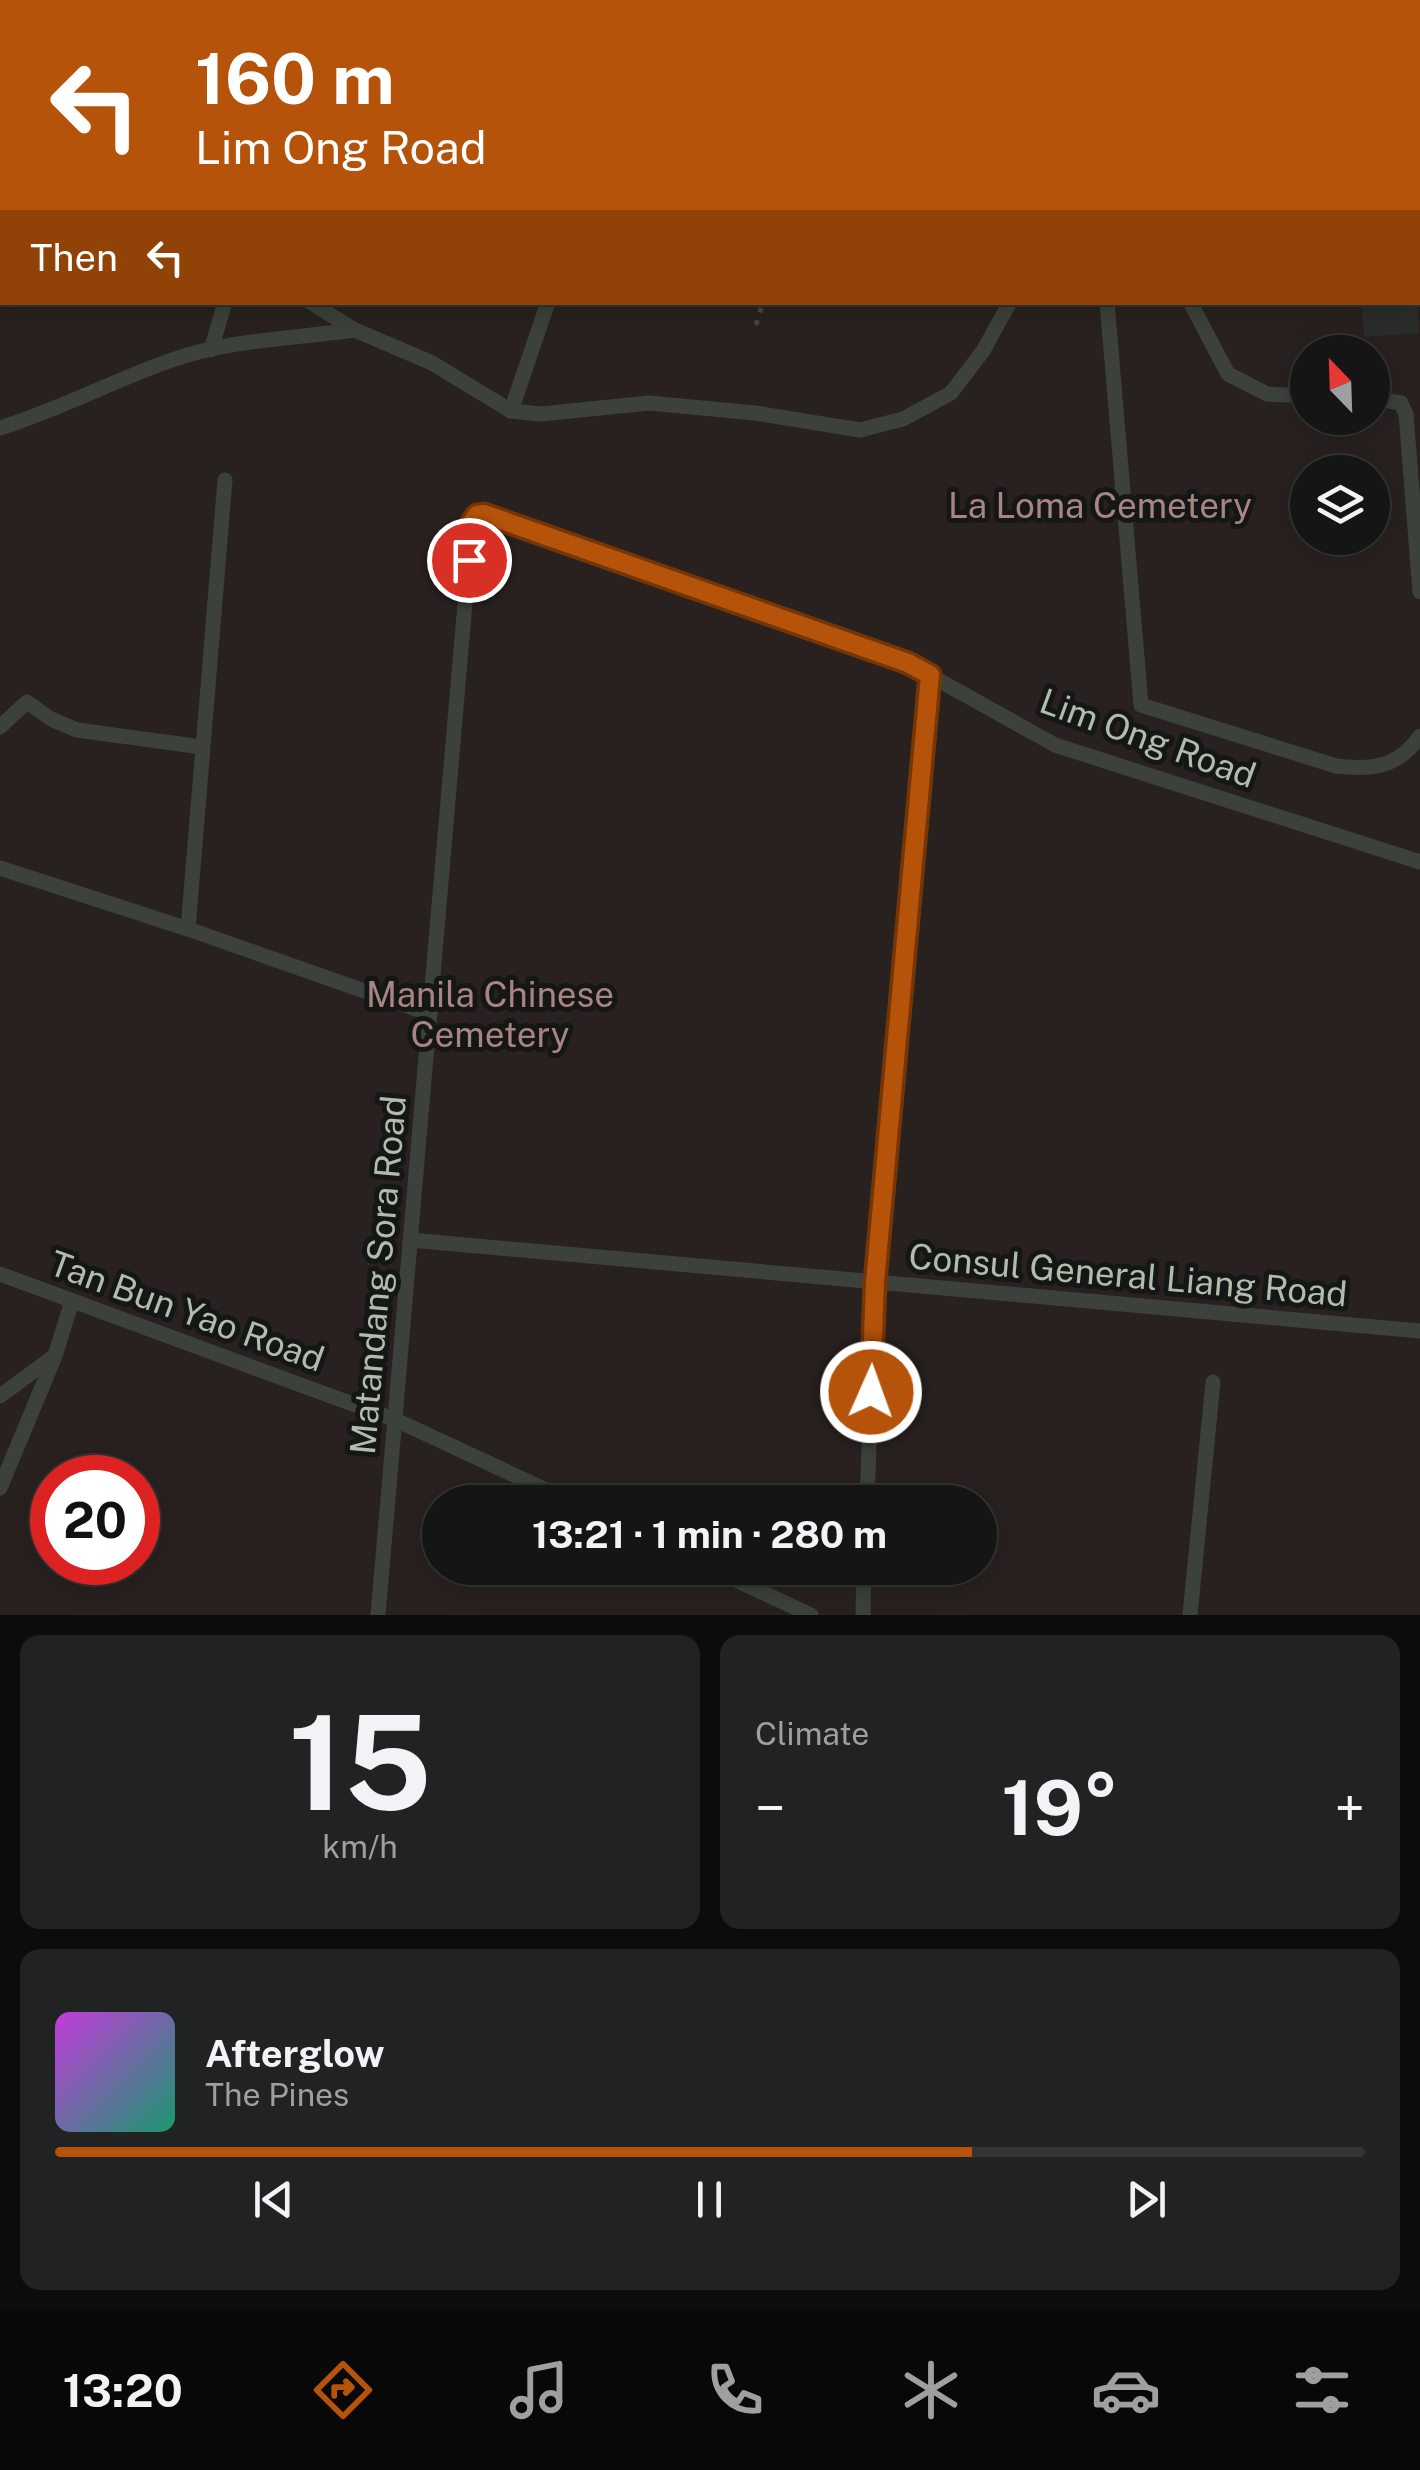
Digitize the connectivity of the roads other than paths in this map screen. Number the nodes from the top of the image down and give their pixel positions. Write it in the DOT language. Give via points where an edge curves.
graph roads {
  1 [pos="224,305"];
  2 [pos="315,305"];
  3 [pos="547,305"];
  4 [pos="1008,305"];
  5 [pos="1107,305"];
  6 [pos="1192,305"];
  7 [pos="354,330"];
  8 [pos="212,350"];
  9 [pos="1290,395"];
  10 [pos="1390,401"];
  11 [pos="511,411"];
  12 [pos="0,428"];
  13 [pos="225,480"];
  14 [pos="472,522"];
  15 [pos="1420,592"];
  16 [pos="930,675"];
  17 [pos="0,727"];
  18 [pos="1420,736"];
  19 [pos="202,747"];
  20 [pos="1420,862"];
  21 [pos="0,868"];
  22 [pos="188,929"];
  23 [pos="430,1014"];
  24 [pos="412,1240"];
  25 [pos="0,1274"];
  26 [pos="875,1282"];
  27 [pos="72,1301"];
  28 [pos="1420,1331"];
  29 [pos="55,1356"];
  30 [pos="1213,1382"];
  31 [pos="0,1396"];
  32 [pos="396,1420"];
  33 [pos="536,1485"];
  34 [pos="868,1485"];
  35 [pos="0,1488"];
  36 [pos="747,1585"];
  37 [pos="864,1585"];
  38 [pos="378,1615"];
  39 [pos="812,1615"];
  40 [pos="863,1615"];
  41 [pos="1190,1615"];
  1 -- 8 [label="lane"];
  2 -- 7 [label="lane"];
  3 -- 11 [label="lane"];
  4 -- 11 [label="lane" via="951,393 903,419 860,430 648,403"];
  5 -- 18 [label="lane" via="1141,705 1336,766 1392,764"];
  6 -- 9 [label="lane" via="1228,374 1267,394"];
  7 -- 8 [label="lane"];
  7 -- 11 [label="lane" via="432,363"];
  8 -- 12 [label="lane"];
  10 -- 15 [label="lane" via="1401,403 1406,414"];
  13 -- 19 [label="lane"];
  14 -- 16 [label="lane, Lim Ong Road" via="484,514"];
  14 -- 23 [label="lane, Matandang Sora Road"];
  16 -- 20 [label="lane, Lim Ong Road" via="1055,745"];
  16 -- 26 [label="lane"];
  17 -- 19 [label="lane" via="27,702 76,730"];
  19 -- 22 [label="lane"];
  21 -- 22 [label="lane"];
  22 -- 23 [label="lane"];
  23 -- 24 [label="lane, Matandang Sora Road"];
  24 -- 26 [label="lane, Consul General Liang Road"];
  24 -- 32 [label="lane, Matandang Sora Road"];
  25 -- 27 [label="lane, Tan Bun Yao Road"];
  26 -- 28 [label="lane, Consul General Liang Road"];
  26 -- 34 [label="lane"];
  27 -- 29 [label="lane"];
  27 -- 32 [label="lane, Tan Bun Yao Road"];
  29 -- 31 [label="lane"];
  29 -- 35 [label="lane"];
  30 -- 41 [label="lane"];
  32 -- 33 [label="lane, Tan Bun Yao Road"];
  32 -- 38 [label="lane, Matandang Sora Road"];
  36 -- 39 [label="lane"];
  37 -- 40 [label="lane"];
}
